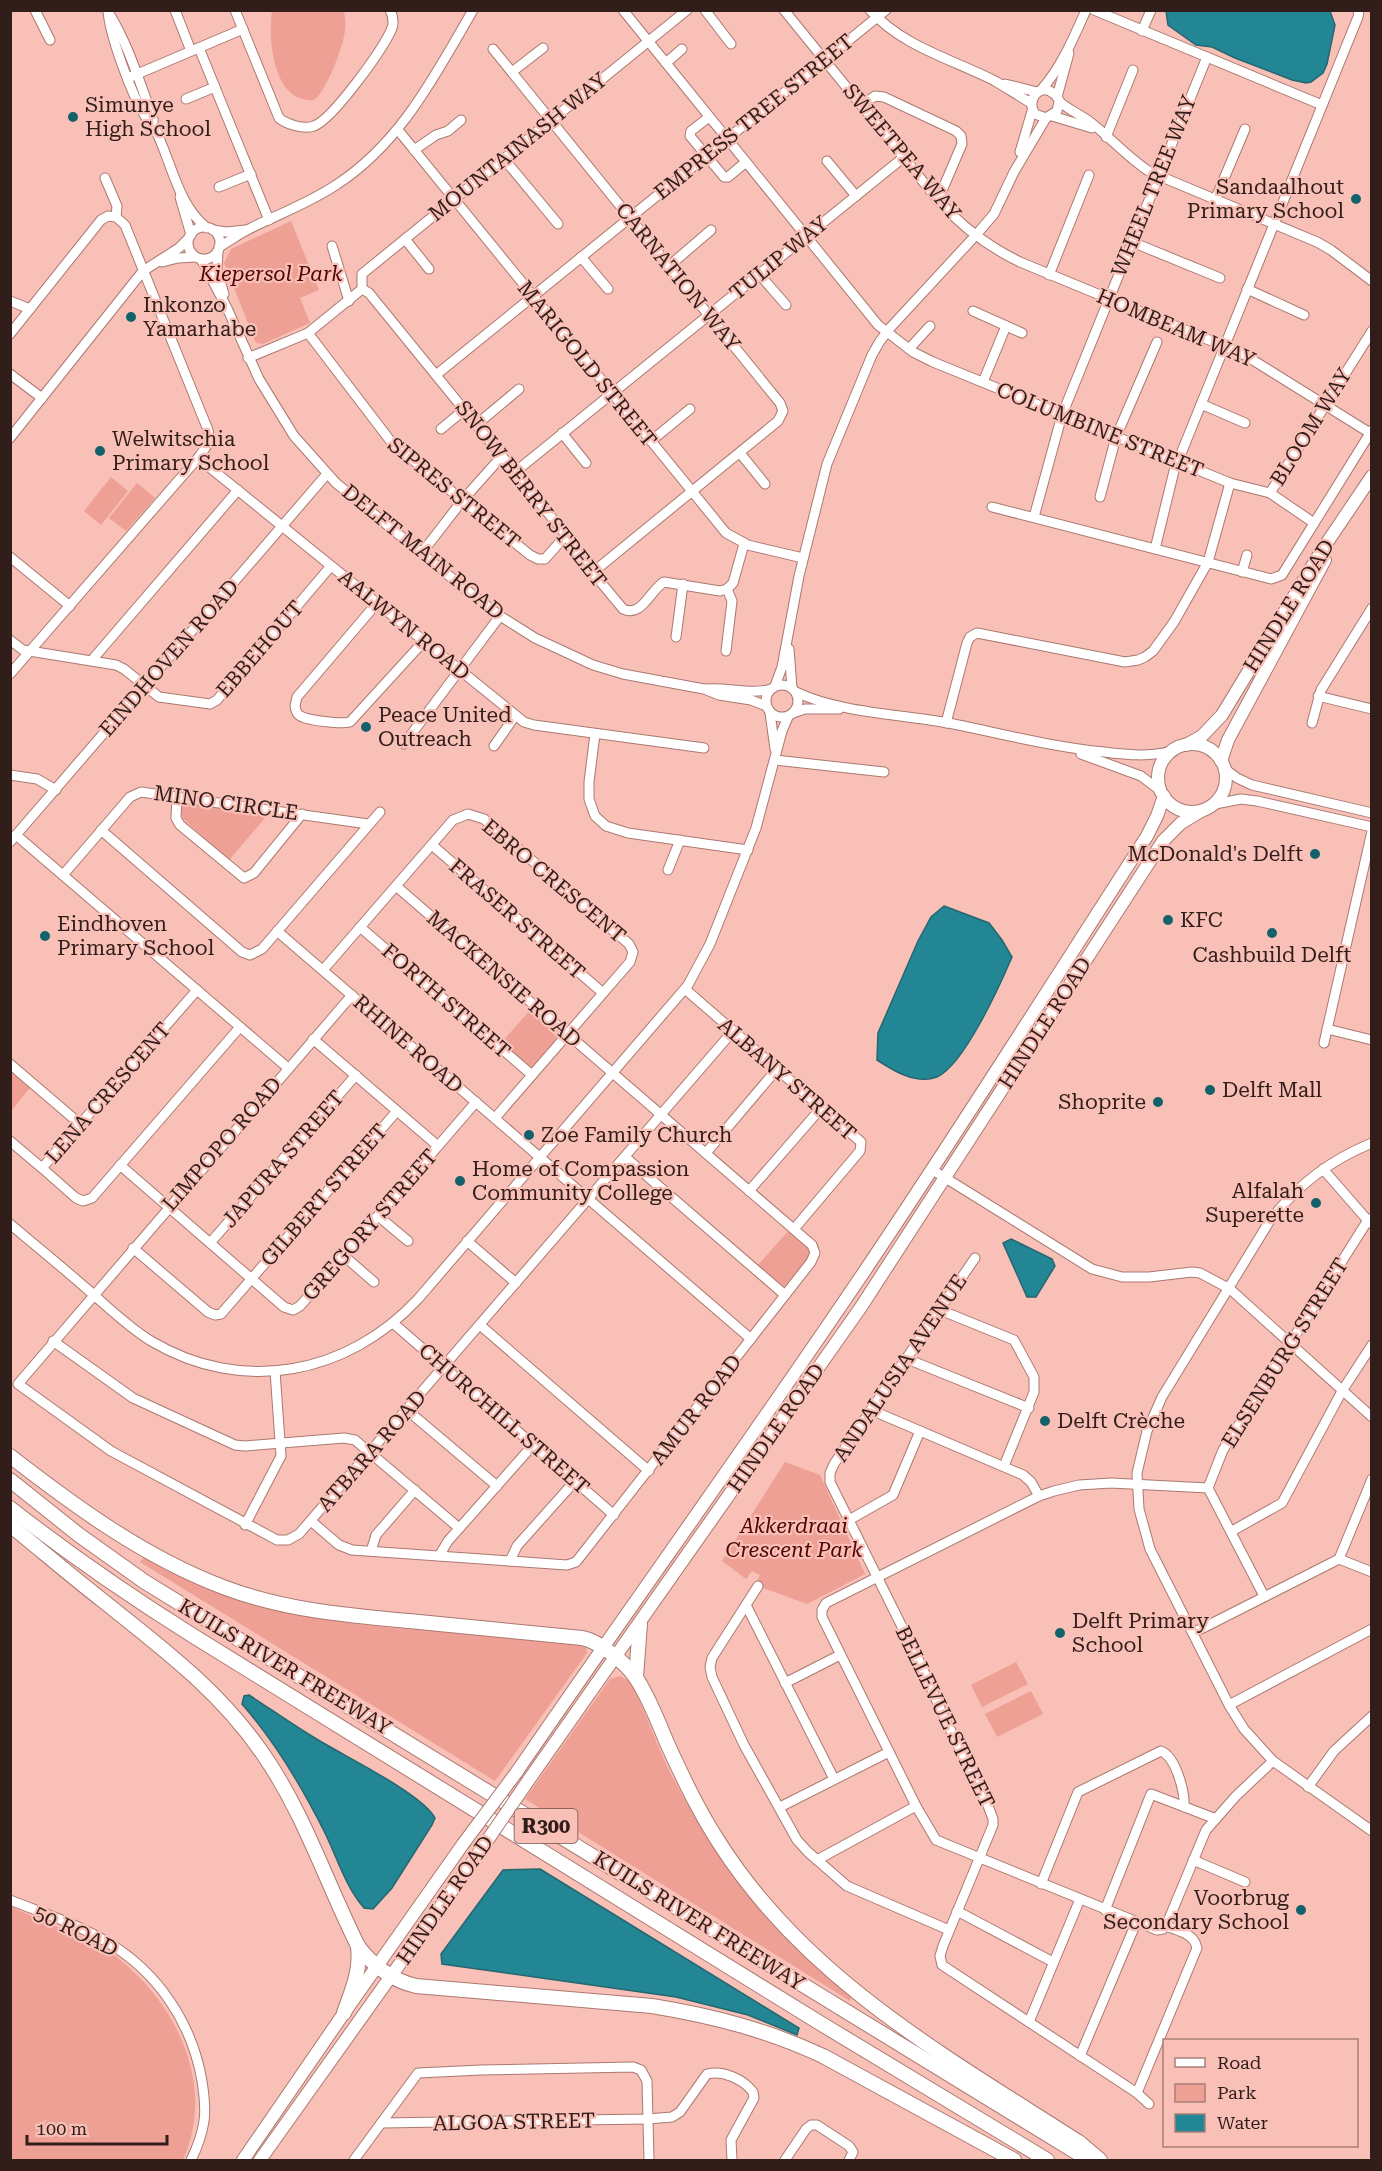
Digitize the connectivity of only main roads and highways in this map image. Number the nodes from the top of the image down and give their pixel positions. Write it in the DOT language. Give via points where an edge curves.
graph roads {
  1 [pos="1371,476"];
  2 [pos="1345,518"];
  3 [pos="1186,745"];
  4 [pos="1223,765"];
  5 [pos="1163,794"];
  6 [pos="1201,811"];
  7 [pos="10,1456"];
  8 [pos="10,1480"];
  9 [pos="10,1508"];
  10 [pos="10,1525"];
  11 [pos="640,1624"];
  12 [pos="602,1647"];
  13 [pos="616,1658"];
  14 [pos="636,1677"];
  15 [pos="358,1946"];
  16 [pos="378,1966"];
  17 [pos="392,1976"];
  18 [pos="344,2013"];
  19 [pos="243,2160"];
  20 [pos="260,2160"];
  21 [pos="1014,2160"];
  22 [pos="1047,2160"];
  23 [pos="1089,2160"];
  24 [pos="1100,2160"];
  1 -- 2 [label="main road, HINDLE ROAD"];
  2 -- 3 [label="main road, HINDLE ROAD" via="1222,715 1202,736"];
  2 -- 4 [label="main road, HINDLE ROAD" via="1299,612 1228,740"];
  3 -- 4 [label="main road" via="1206,747"];
  3 -- 5 [label="main road" via="1172,751 1161,765 1159,784"];
  4 -- 6 [label="main road" via="1225,788 1215,804"];
  5 -- 6 [label="main road" via="1172,806 1183,811"];
  5 -- 12 [label="main road, HINDLE ROAD" via="1148,836 931,1169 764,1418"];
  6 -- 11 [label="main road, HINDLE ROAD" via="1181,822 1163,841 861,1307"];
  7 -- 12 [label="highway" via="87,1513 168,1563 244,1594 320,1612 582,1638"];
  8 -- 23 [label="highway, KUILS RIVER FREEWAY / R300" via="79,1536 145,1582"];
  9 -- 22 [label="highway, KUILS RIVER FREEWAY / R300" via="105,1580 195,1637"];
  10 -- 15 [label="highway" via="177,1659 241,1724 292,1801"];
  11 -- 13 [label="main road, HINDLE ROAD"];
  11 -- 14 [label="highway"];
  12 -- 13 [label="highway"];
  12 -- 16 [label="main road, HINDLE ROAD, bridge"];
  13 -- 14 [label="highway"];
  13 -- 17 [label="main road, HINDLE ROAD, bridge"];
  14 -- 24 [label="highway" via="706,1824 745,1881 782,1925 823,1966 874,2007"];
  15 -- 16 [label="highway"];
  15 -- 18 [label="highway" via="357,1978"];
  16 -- 17 [label="highway"];
  16 -- 18 [label="main road, HINDLE ROAD"];
  17 -- 20 [label="main road, HINDLE ROAD"];
  17 -- 21 [label="highway" via="416,1986 652,2006 745,2025 823,2056"];
  18 -- 19 [label="main road, HINDLE ROAD"];
}
